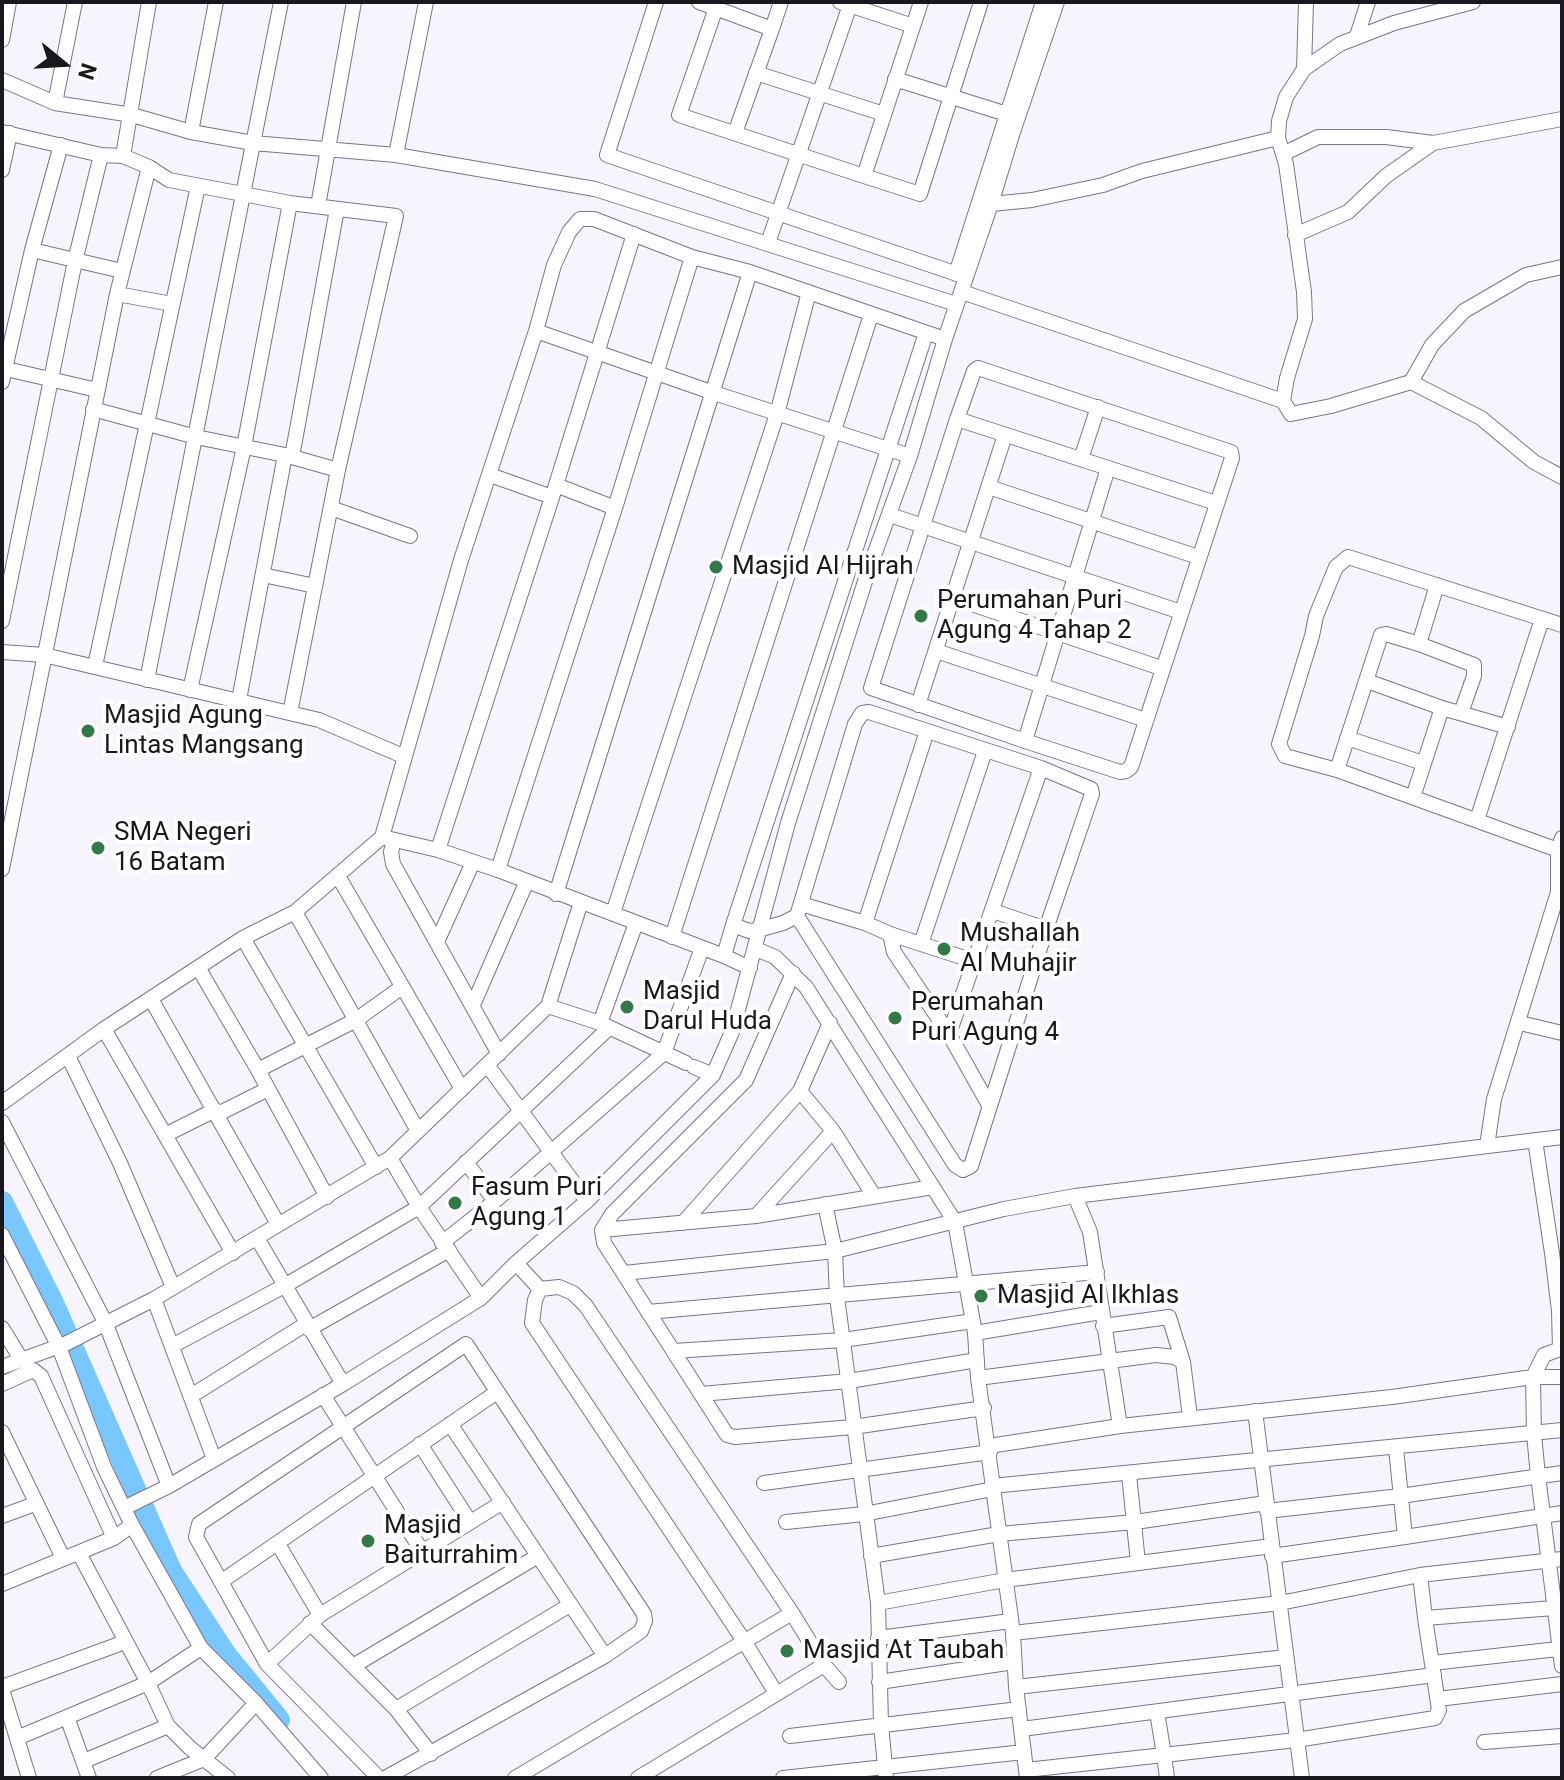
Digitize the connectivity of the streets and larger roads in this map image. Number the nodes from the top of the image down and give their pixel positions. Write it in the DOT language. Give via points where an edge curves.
graph roads {
  1 [pos="9,2"];
  2 [pos="75,2"];
  3 [pos="149,2"];
  4 [pos="216,2"];
  5 [pos="281,2"];
  6 [pos="354,2"];
  7 [pos="426,2"];
  8 [pos="656,2"];
  9 [pos="699,2"];
  10 [pos="781,2"];
  11 [pos="921,2"];
  12 [pos="981,2"];
  13 [pos="1043,2"];
  14 [pos="1057,2"];
  15 [pos="1306,2"];
  16 [pos="1368,2"];
  17 [pos="1473,2"];
  18 [pos="847,3"];
  19 [pos="717,4"];
  20 [pos="913,26"];
  21 [pos="772,29"];
  22 [pos="1357,36"];
  23 [pos="2,40"];
  24 [pos="1304,69"];
  25 [pos="756,73"];
  26 [pos="895,79"];
  27 [pos="2,80"];
  28 [pos="820,92"];
  29 [pos="952,96"];
  30 [pos="55,103"];
  31 [pos="884,114"];
  32 [pos="132,115"];
  33 [pos="1012,115"];
  34 [pos="1562,119"];
  35 [pos="191,132"];
  36 [pos="6,133"];
  37 [pos="735,133"];
  38 [pos="1278,138"];
  39 [pos="253,143"];
  40 [pos="1433,143"];
  41 [pos="61,145"];
  42 [pos="328,150"];
  43 [pos="1283,154"];
  44 [pos="101,155"];
  45 [pos="396,155"];
  46 [pos="798,155"];
  47 [pos="123,156"];
  48 [pos="149,167"];
  49 [pos="2,170"];
  50 [pos="864,176"];
  51 [pos="198,186"];
  52 [pos="245,195"];
  53 [pos="290,203"];
  54 [pos="991,204"];
  55 [pos="318,206"];
  56 [pos="337,209"];
  57 [pos="777,213"];
  58 [pos="634,234"];
  59 [pos="1295,235"];
  60 [pos="768,243"];
  61 [pos="32,250"];
  62 [pos="692,257"];
  63 [pos="75,261"];
  64 [pos="1562,267"];
  65 [pos="122,271"];
  66 [pos="750,272"];
  67 [pos="960,286"];
  68 [pos="809,292"];
  69 [pos="117,294"];
  70 [pos="172,304"];
  71 [pos="871,315"];
  72 [pos="536,331"];
  73 [pos="926,333"];
  74 [pos="945,339"];
  75 [pos="596,351"];
  76 [pos="3,373"];
  77 [pos="657,374"];
  78 [pos="50,380"];
  79 [pos="1411,382"];
  80 [pos="97,390"];
  81 [pos="714,393"];
  82 [pos="1283,401"];
  83 [pos="1098,407"];
  84 [pos="93,409"];
  85 [pos="777,414"];
  86 [pos="957,419"];
  87 [pos="146,424"];
  88 [pos="835,433"];
  89 [pos="1005,435"];
  90 [pos="196,437"];
  91 [pos="244,447"];
  92 [pos="889,449"];
  93 [pos="288,456"];
  94 [pos="910,456"];
  95 [pos="1081,459"];
  96 [pos="1108,468"];
  97 [pos="338,470"];
  98 [pos="490,475"];
  99 [pos="1562,477"];
  100 [pos="989,487"];
  101 [pos="554,491"];
  102 [pos="1216,503"];
  103 [pos="331,508"];
  104 [pos="615,508"];
  105 [pos="893,516"];
  106 [pos="1091,521"];
  107 [pos="920,524"];
  108 [pos="410,536"];
  109 [pos="971,541"];
  110 [pos="1198,557"];
  111 [pos="263,575"];
  112 [pos="1076,576"];
  113 [pos="1437,585"];
  114 [pos="315,586"];
  115 [pos="954,598"];
  116 [pos="1181,612"];
  117 [pos="1542,619"];
  118 [pos="2,621"];
  119 [pos="1562,625"];
  120 [pos="1060,632"];
  121 [pos="1419,644"];
  122 [pos="936,651"];
  123 [pos="2,652"];
  124 [pos="44,655"];
  125 [pos="95,666"];
  126 [pos="1161,668"];
  127 [pos="147,680"];
  128 [pos="1367,681"];
  129 [pos="1042,687"];
  130 [pos="190,690"];
  131 [pos="239,700"];
  132 [pos="918,705"];
  133 [pos="1442,708"];
  134 [pos="1461,713"];
  135 [pos="296,715"];
  136 [pos="1146,720"];
  137 [pos="1508,727"];
  138 [pos="927,731"];
  139 [pos="1347,738"];
  140 [pos="1025,741"];
  141 [pos="985,751"];
  142 [pos="403,756"];
  143 [pos="1423,763"];
  144 [pos="1041,768"];
  145 [pos="1337,770"];
  146 [pos="1413,797"];
  147 [pos="1477,820"];
  148 [pos="388,838"];
  149 [pos="1560,844"];
  150 [pos="438,850"];
  151 [pos="473,862"];
  152 [pos="2,869"];
  153 [pos="498,870"];
  154 [pos="338,876"];
  155 [pos="527,881"];
  156 [pos="1560,893"];
  157 [pos="556,894"];
  158 [pos="581,902"];
  159 [pos="799,910"];
  160 [pos="993,911"];
  161 [pos="295,912"];
  162 [pos="613,913"];
  163 [pos="636,923"];
  164 [pos="865,923"];
  165 [pos="733,925"];
  166 [pos="770,927"];
  167 [pos="1046,929"];
  168 [pos="890,934"];
  169 [pos="672,937"];
  170 [pos="243,938"];
  171 [pos="437,942"];
  172 [pos="921,944"];
  173 [pos="702,948"];
  174 [pos="756,949"];
  175 [pos="724,956"];
  176 [pos="974,961"];
  177 [pos="750,968"];
  178 [pos="199,969"];
  179 [pos="793,973"];
  180 [pos="402,987"];
  181 [pos="151,999"];
  182 [pos="473,1005"];
  183 [pos="548,1006"];
  184 [pos="356,1020"];
  185 [pos="830,1023"];
  186 [pos="1520,1023"];
  187 [pos="605,1026"];
  188 [pos="104,1029"];
  189 [pos="1562,1033"];
  190 [pos="949,1034"];
  191 [pos="308,1047"];
  192 [pos="664,1053"];
  193 [pos="499,1054"];
  194 [pos="68,1056"];
  195 [pos="488,1066"];
  196 [pos="258,1070"];
  197 [pos="713,1075"];
  198 [pos="897,1076"];
  199 [pos="268,1089"];
  200 [pos="462,1089"];
  201 [pos="800,1091"];
  202 [pos="873,1091"];
  203 [pos="2,1103"];
  204 [pos="989,1105"];
  205 [pos="216,1112"];
  206 [pos="520,1112"];
  207 [pos="2,1122"];
  208 [pos="418,1131"];
  209 [pos="833,1131"];
  210 [pos="167,1134"];
  211 [pos="1562,1137"];
  212 [pos="1535,1140"];
  213 [pos="1487,1146"];
  214 [pos="551,1153"];
  215 [pos="390,1158"];
  216 [pos="466,1162"];
  217 [pos="376,1167"];
  218 [pos="933,1187"];
  219 [pos="874,1196"];
  220 [pos="1075,1196"];
  221 [pos="327,1197"];
  222 [pos="495,1201"];
  223 [pos="587,1201"];
  224 [pos="825,1204"];
  225 [pos="419,1207"];
  226 [pos="756,1216"];
  227 [pos="955,1222"];
  228 [pos="683,1223"];
  229 [pos="278,1224"];
  230 [pos="602,1230"];
  231 [pos="2,1235"];
  232 [pos="257,1238"];
  233 [pos="446,1246"];
  234 [pos="835,1251"];
  235 [pos="1557,1252"];
  236 [pos="233,1253"];
  237 [pos="516,1263"];
  238 [pos="1097,1272"];
  239 [pos="624,1273"];
  240 [pos="286,1285"];
  241 [pos="968,1285"];
  242 [pos="173,1287"];
  243 [pos="540,1289"];
  244 [pos="837,1297"];
  245 [pos="481,1298"];
  246 [pos="154,1299"];
  247 [pos="648,1312"];
  248 [pos="1102,1319"];
  249 [pos="105,1322"];
  250 [pos="307,1326"];
  251 [pos="974,1327"];
  252 [pos="2,1328"];
  253 [pos="843,1340"];
  254 [pos="62,1345"];
  255 [pos="172,1346"];
  256 [pos="1561,1348"];
  257 [pos="674,1351"];
  258 [pos="21,1359"];
  259 [pos="977,1360"];
  260 [pos="1108,1361"];
  261 [pos="1183,1362"];
  262 [pos="2,1367"];
  263 [pos="1533,1377"];
  264 [pos="1562,1377"];
  265 [pos="978,1378"];
  266 [pos="849,1381"];
  267 [pos="2,1384"];
  268 [pos="343,1384"];
  269 [pos="497,1392"];
  270 [pos="701,1394"];
  271 [pos="323,1395"];
  272 [pos="191,1396"];
  273 [pos="984,1408"];
  274 [pos="1255,1411"];
  275 [pos="1190,1417"];
  276 [pos="450,1424"];
  277 [pos="1120,1426"];
  278 [pos="341,1427"];
  279 [pos="853,1427"];
  280 [pos="1562,1430"];
  281 [pos="2,1432"];
  282 [pos="1534,1434"];
  283 [pos="420,1444"];
  284 [pos="1396,1448"];
  285 [pos="990,1449"];
  286 [pos="214,1459"];
  287 [pos="1263,1462"];
  288 [pos="858,1471"];
  289 [pos="1562,1473"];
  290 [pos="1129,1474"];
  291 [pos="374,1476"];
  292 [pos="1538,1476"];
  293 [pos="764,1483"];
  294 [pos="992,1487"];
  295 [pos="164,1488"];
  296 [pos="1400,1496"];
  297 [pos="503,1502"];
  298 [pos="35,1504"];
  299 [pos="129,1506"];
  300 [pos="1267,1507"];
  301 [pos="1562,1513"];
  302 [pos="864,1514"];
  303 [pos="2,1516"];
  304 [pos="1542,1516"];
  305 [pos="470,1522"];
  306 [pos="786,1522"];
  307 [pos="1135,1522"];
  308 [pos="132,1525"];
  309 [pos="999,1534"];
  310 [pos="1405,1537"];
  311 [pos="114,1538"];
  312 [pos="278,1544"];
  313 [pos="422,1551"];
  314 [pos="1272,1551"];
  315 [pos="79,1553"];
  316 [pos="538,1556"];
  317 [pos="871,1556"];
  318 [pos="63,1558"];
  319 [pos="1555,1559"];
  320 [pos="1138,1563"];
  321 [pos="1420,1575"];
  322 [pos="1005,1580"];
  323 [pos="222,1581"];
  324 [pos="2,1584"];
  325 [pos="878,1603"];
  326 [pos="1280,1603"];
  327 [pos="570,1605"];
  328 [pos="792,1613"];
  329 [pos="1557,1615"];
  330 [pos="1425,1618"];
  331 [pos="315,1619"];
  332 [pos="1012,1627"];
  333 [pos="878,1638"];
  334 [pos="744,1641"];
  335 [pos="125,1642"];
  336 [pos="201,1648"];
  337 [pos="1558,1649"];
  338 [pos="605,1656"];
  339 [pos="1286,1657"];
  340 [pos="1014,1662"];
  341 [pos="267,1664"];
  342 [pos="824,1665"];
  343 [pos="353,1666"];
  344 [pos="1562,1666"];
  345 [pos="1433,1669"];
  346 [pos="839,1682"];
  347 [pos="879,1682"];
  348 [pos="148,1683"];
  349 [pos="1562,1684"];
  350 [pos="1016,1687"];
  351 [pos="2,1688"];
  352 [pos="776,1693"];
  353 [pos="1291,1696"];
  354 [pos="1438,1699"];
  355 [pos="256,1703"];
  356 [pos="396,1709"];
  357 [pos="1019,1709"];
  358 [pos="1157,1712"];
  359 [pos="67,1717"];
  360 [pos="881,1724"];
  361 [pos="168,1726"];
  362 [pos="1022,1729"];
  363 [pos="11,1733"];
  364 [pos="790,1736"];
  365 [pos="1562,1736"];
  366 [pos="1296,1740"];
  367 [pos="1484,1742"];
  368 [pos="1024,1752"];
  369 [pos="431,1754"];
  370 [pos="1164,1755"];
  371 [pos="204,1759"];
  372 [pos="84,1761"];
  373 [pos="885,1772"];
  374 [pos="1026,1774"];
  375 [pos="26,1777"];
  376 [pos="89,1778"];
  377 [pos="157,1778"];
  378 [pos="228,1778"];
  379 [pos="321,1778"];
  380 [pos="382,1778"];
  381 [pos="515,1778"];
  382 [pos="638,1778"];
  383 [pos="783,1778"];
  384 [pos="1167,1778"];
  385 [pos="1302,1778"];
  1 -- 23 [label="street"];
  2 -- 30 [label="street"];
  3 -- 32 [label="street"];
  4 -- 35 [label="street"];
  5 -- 39 [label="street"];
  6 -- 42 [label="street"];
  7 -- 45 [label="street"];
  8 -- 57 [label="street" via="607,155"];
  9 -- 19 [label="street"];
  10 -- 21 [label="street"];
  11 -- 20 [label="street"];
  12 -- 29 [label="street"];
  13 -- 33 [label="street"];
  14 -- 33 [label="street"];
  15 -- 24 [label="street"];
  16 -- 22 [label="street"];
  17 -- 22 [label="street"];
  18 -- 20 [label="street"];
  18 -- 28 [label="street"];
  19 -- 21 [label="street"];
  19 -- 37 [label="street" via="679,115"];
  20 -- 26 [label="street"];
  21 -- 25 [label="street"];
  22 -- 24 [label="street"];
  24 -- 38 [label="street" via="1286,97"];
  25 -- 28 [label="street"];
  25 -- 37 [label="street"];
  26 -- 29 [label="street"];
  26 -- 31 [label="street"];
  27 -- 30 [label="street"];
  28 -- 31 [label="street"];
  28 -- 46 [label="street"];
  29 -- 33 [label="street"];
  29 -- 50 [label="street" via="920,194"];
  30 -- 32 [label="street"];
  31 -- 50 [label="street"];
  32 -- 35 [label="street"];
  32 -- 47 [label="street"];
  33 -- 54 [label="street"];
  33 -- 67 [label="street"];
  34 -- 40 [label="street"];
  35 -- 39 [label="street"];
  36 -- 41 [label="street"];
  36 -- 49 [label="street"];
  37 -- 46 [label="street"];
  38 -- 43 [label="street"];
  38 -- 54 [label="street" via="1103,185"];
  39 -- 42 [label="street"];
  39 -- 52 [label="street"];
  40 -- 43 [label="street" via="1318,137"];
  40 -- 59 [label="street" via="1386,176 1348,212"];
  41 -- 44 [label="street"];
  41 -- 61 [label="street"];
  42 -- 45 [label="street"];
  42 -- 55 [label="street"];
  43 -- 59 [label="street"];
  44 -- 47 [label="street"];
  44 -- 63 [label="street"];
  45 -- 60 [label="street" via="595,189"];
  46 -- 50 [label="street"];
  46 -- 57 [label="street"];
  47 -- 48 [label="street"];
  48 -- 51 [label="street" via="169,180"];
  48 -- 65 [label="street"];
  51 -- 52 [label="street"];
  51 -- 70 [label="street"];
  52 -- 53 [label="street"];
  52 -- 90 [label="street"];
  53 -- 55 [label="street"];
  53 -- 91 [label="street"];
  54 -- 67 [label="street"];
  55 -- 56 [label="street"];
  56 -- 93 [label="street"];
  56 -- 97 [label="street" via="396,216"];
  57 -- 60 [label="street"];
  57 -- 67 [label="street"];
  58 -- 62 [label="street"];
  58 -- 72 [label="street" via="580,219 554,265"];
  58 -- 75 [label="street"];
  59 -- 82 [label="street" via="1305,319"];
  60 -- 67 [label="street"];
  61 -- 63 [label="street"];
  61 -- 76 [label="street"];
  62 -- 66 [label="street"];
  62 -- 77 [label="street"];
  63 -- 65 [label="street"];
  63 -- 78 [label="street"];
  64 -- 79 [label="street" via="1526,275 1464,311 1432,345"];
  65 -- 69 [label="street"];
  66 -- 68 [label="street"];
  66 -- 81 [label="street"];
  67 -- 74 [label="street"];
  67 -- 82 [label="street"];
  68 -- 71 [label="street"];
  68 -- 85 [label="street"];
  69 -- 70 [label="street"];
  69 -- 80 [label="street"];
  70 -- 87 [label="street"];
  71 -- 73 [label="street"];
  71 -- 88 [label="street"];
  72 -- 75 [label="street"];
  72 -- 98 [label="street"];
  73 -- 74 [label="street"];
  73 -- 92 [label="street"];
  74 -- 94 [label="street"];
  75 -- 77 [label="street"];
  75 -- 101 [label="street"];
  76 -- 78 [label="street"];
  77 -- 81 [label="street"];
  77 -- 104 [label="street"];
  78 -- 80 [label="street"];
  78 -- 118 [label="street"];
  79 -- 82 [label="street" via="1291,414"];
  79 -- 99 [label="street" via="1481,418 1534,462"];
  80 -- 84 [label="street"];
  81 -- 85 [label="street"];
  81 -- 157 [label="street"];
  83 -- 86 [label="street" via="978,368"];
  83 -- 95 [label="street"];
  83 -- 102 [label="street" via="1231,452"];
  84 -- 87 [label="street"];
  84 -- 124 [label="street"];
  85 -- 88 [label="street"];
  85 -- 162 [label="street"];
  86 -- 89 [label="street"];
  86 -- 107 [label="street"];
  87 -- 90 [label="street"];
  87 -- 125 [label="street"];
  88 -- 92 [label="street"];
  88 -- 169 [label="street"];
  89 -- 95 [label="street"];
  89 -- 100 [label="street"];
  90 -- 91 [label="street"];
  90 -- 127 [label="street"];
  91 -- 93 [label="street"];
  91 -- 130 [label="street"];
  92 -- 94 [label="street"];
  92 -- 165 [label="street"];
  93 -- 97 [label="street"];
  93 -- 111 [label="street"];
  94 -- 105 [label="street"];
  95 -- 96 [label="street"];
  96 -- 102 [label="street"];
  96 -- 106 [label="street"];
  97 -- 103 [label="street"];
  98 -- 101 [label="street"];
  98 -- 142 [label="street"];
  100 -- 106 [label="street"];
  100 -- 109 [label="street"];
  101 -- 104 [label="street"];
  101 -- 150 [label="street"];
  102 -- 110 [label="street"];
  103 -- 108 [label="street"];
  103 -- 114 [label="street"];
  104 -- 153 [label="street"];
  105 -- 107 [label="street"];
  105 -- 166 [label="street" via="868,572 788,823"];
  106 -- 110 [label="street"];
  106 -- 112 [label="street"];
  107 -- 109 [label="street"];
  107 -- 132 [label="street" via="871,684 874,690"];
  109 -- 112 [label="street"];
  109 -- 115 [label="street"];
  110 -- 116 [label="street"];
  111 -- 114 [label="street"];
  111 -- 131 [label="street"];
  112 -- 116 [label="street"];
  112 -- 120 [label="street"];
  113 -- 117 [label="street"];
  113 -- 121 [label="street"];
  113 -- 145 [label="street" via="1348,557 1336,567 1316,616 1279,744 1285,756"];
  114 -- 135 [label="street"];
  115 -- 120 [label="street"];
  115 -- 122 [label="street"];
  116 -- 126 [label="street"];
  117 -- 119 [label="street"];
  117 -- 137 [label="street"];
  120 -- 126 [label="street"];
  120 -- 129 [label="street"];
  121 -- 128 [label="street" via="1381,635"];
  121 -- 134 [label="street" via="1474,665"];
  122 -- 129 [label="street"];
  122 -- 132 [label="street"];
  123 -- 124 [label="street"];
  124 -- 125 [label="street"];
  124 -- 152 [label="street"];
  125 -- 127 [label="street"];
  126 -- 136 [label="street"];
  127 -- 130 [label="street"];
  128 -- 133 [label="street"];
  128 -- 139 [label="street"];
  129 -- 136 [label="street"];
  129 -- 140 [label="street"];
  130 -- 131 [label="street"];
  131 -- 135 [label="street"];
  132 -- 140 [label="street"];
  133 -- 134 [label="street"];
  133 -- 143 [label="street"];
  134 -- 137 [label="street"];
  135 -- 142 [label="street"];
  136 -- 140 [label="street" via="1126,771"];
  137 -- 147 [label="street"];
  138 -- 141 [label="street"];
  138 -- 159 [label="street" via="862,713"];
  138 -- 164 [label="street"];
  139 -- 143 [label="street"];
  139 -- 145 [label="street"];
  141 -- 144 [label="street"];
  141 -- 172 [label="street"];
  142 -- 148 [label="street"];
  143 -- 146 [label="street"];
  144 -- 160 [label="street"];
  144 -- 167 [label="street" via="1086,786 1092,794"];
  145 -- 146 [label="street"];
  146 -- 147 [label="street"];
  147 -- 149 [label="street"];
  148 -- 150 [label="street"];
  148 -- 154 [label="street"];
  148 -- 171 [label="street" via="393,864"];
  149 -- 156 [label="street"];
  150 -- 151 [label="street"];
  151 -- 153 [label="street"];
  151 -- 171 [label="street"];
  153 -- 155 [label="street"];
  154 -- 161 [label="street"];
  154 -- 180 [label="street"];
  155 -- 157 [label="street"];
  155 -- 182 [label="street"];
  156 -- 186 [label="street"];
  157 -- 158 [label="street"];
  158 -- 162 [label="street"];
  158 -- 183 [label="street"];
  159 -- 164 [label="street"];
  159 -- 166 [label="street"];
  159 -- 198 [label="street"];
  160 -- 167 [label="street"];
  160 -- 176 [label="street"];
  161 -- 170 [label="street"];
  161 -- 184 [label="street"];
  162 -- 163 [label="street"];
  163 -- 169 [label="street"];
  163 -- 187 [label="street"];
  164 -- 168 [label="street"];
  165 -- 166 [label="street" via="749,931"];
  165 -- 175 [label="street"];
  166 -- 174 [label="street"];
  167 -- 204 [label="street"];
  168 -- 172 [label="street"];
  168 -- 190 [label="street" via="894,952"];
  169 -- 173 [label="street"];
  170 -- 178 [label="street"];
  170 -- 191 [label="street"];
  171 -- 182 [label="street"];
  172 -- 176 [label="street"];
  173 -- 175 [label="street"];
  173 -- 192 [label="street"];
  174 -- 177 [label="street"];
  174 -- 179 [label="street"];
  175 -- 177 [label="street"];
  176 -- 190 [label="street"];
  177 -- 197 [label="street"];
  178 -- 181 [label="street"];
  178 -- 196 [label="street"];
  179 -- 185 [label="street"];
  179 -- 230 [label="street" via="746,1080"];
  180 -- 184 [label="street"];
  180 -- 200 [label="street"];
  181 -- 188 [label="street"];
  181 -- 205 [label="street"];
  182 -- 193 [label="street"];
  183 -- 187 [label="street"];
  183 -- 193 [label="street"];
  184 -- 191 [label="street"];
  184 -- 208 [label="street"];
  185 -- 201 [label="street"];
  185 -- 202 [label="street"];
  186 -- 189 [label="street"];
  186 -- 213 [label="street" via="1494,1099"];
  187 -- 192 [label="street"];
  187 -- 206 [label="street"];
  188 -- 194 [label="street"];
  188 -- 210 [label="street"];
  190 -- 204 [label="street"];
  191 -- 196 [label="street"];
  191 -- 217 [label="street"];
  192 -- 197 [label="street"];
  192 -- 214 [label="street"];
  193 -- 195 [label="street"];
  194 -- 203 [label="street"];
  194 -- 242 [label="street"];
  195 -- 200 [label="street"];
  195 -- 206 [label="street"];
  196 -- 199 [label="street"];
  197 -- 223 [label="street"];
  198 -- 202 [label="street"];
  198 -- 204 [label="street" via="963,1170 971,1166"];
  199 -- 205 [label="street"];
  199 -- 221 [label="street"];
  200 -- 208 [label="street"];
  201 -- 209 [label="street"];
  201 -- 228 [label="street"];
  202 -- 218 [label="street"];
  205 -- 210 [label="street"];
  205 -- 229 [label="street"];
  206 -- 214 [label="street"];
  206 -- 216 [label="street"];
  207 -- 249 [label="street"];
  208 -- 215 [label="street"];
  209 -- 219 [label="street"];
  209 -- 226 [label="street"];
  210 -- 236 [label="street"];
  211 -- 212 [label="street"];
  212 -- 213 [label="street"];
  212 -- 235 [label="street"];
  213 -- 220 [label="street"];
  214 -- 222 [label="street"];
  214 -- 223 [label="street"];
  215 -- 217 [label="street"];
  215 -- 225 [label="street"];
  216 -- 222 [label="street"];
  216 -- 225 [label="street"];
  217 -- 221 [label="street"];
  218 -- 219 [label="street"];
  218 -- 227 [label="street"];
  219 -- 224 [label="street"];
  220 -- 227 [label="street"];
  220 -- 238 [label="street" via="1090,1232"];
  221 -- 229 [label="street"];
  222 -- 233 [label="street"];
  223 -- 237 [label="street"];
  224 -- 226 [label="street"];
  224 -- 234 [label="street"];
  225 -- 233 [label="street"];
  225 -- 240 [label="street"];
  226 -- 228 [label="street"];
  227 -- 234 [label="street"];
  227 -- 241 [label="street"];
  228 -- 230 [label="street"];
  229 -- 232 [label="street"];
  230 -- 239 [label="street" via="604,1243"];
  231 -- 254 [label="street"];
  232 -- 236 [label="street"];
  232 -- 240 [label="street"];
  233 -- 245 [label="street"];
  233 -- 250 [label="street"];
  234 -- 239 [label="street"];
  234 -- 244 [label="street"];
  235 -- 256 [label="street"];
  236 -- 242 [label="street"];
  237 -- 243 [label="street"];
  237 -- 245 [label="street"];
  238 -- 241 [label="street"];
  238 -- 248 [label="street"];
  239 -- 247 [label="street"];
  240 -- 250 [label="street"];
  240 -- 255 [label="street"];
  241 -- 244 [label="street"];
  241 -- 251 [label="street"];
  242 -- 246 [label="street"];
  243 -- 328 [label="street" via="559,1287 586,1306"];
  243 -- 334 [label="street" via="532,1323"];
  244 -- 247 [label="street"];
  244 -- 253 [label="street"];
  245 -- 268 [label="street"];
  246 -- 249 [label="street"];
  246 -- 255 [label="street"];
  247 -- 257 [label="street"];
  248 -- 251 [label="street"];
  248 -- 260 [label="street"];
  248 -- 261 [label="street" via="1169,1317"];
  249 -- 254 [label="street"];
  249 -- 295 [label="street"];
  250 -- 268 [label="street"];
  250 -- 272 [label="street"];
  251 -- 253 [label="street"];
  251 -- 259 [label="street"];
  252 -- 258 [label="street"];
  253 -- 257 [label="street"];
  253 -- 266 [label="street"];
  254 -- 258 [label="street"];
  254 -- 299 [label="street" via="87,1427"];
  255 -- 272 [label="street"];
  256 -- 263 [label="street" via="1544,1355"];
  257 -- 270 [label="street"];
  258 -- 262 [label="street"];
  259 -- 265 [label="street"];
  259 -- 266 [label="street"];
  260 -- 261 [label="street" via="1156,1355"];
  260 -- 265 [label="street"];
  260 -- 277 [label="street"];
  261 -- 275 [label="street"];
  263 -- 264 [label="street"];
  263 -- 274 [label="street"];
  263 -- 282 [label="street"];
  265 -- 273 [label="street"];
  266 -- 270 [label="street"];
  266 -- 279 [label="street"];
  267 -- 311 [label="street" via="33,1370 41,1376"];
  268 -- 271 [label="street"];
  269 -- 276 [label="street"];
  269 -- 278 [label="street" via="466,1344"];
  269 -- 338 [label="street" via="644,1614 641,1631"];
  270 -- 279 [label="street" via="727,1435 735,1437"];
  271 -- 278 [label="street"];
  271 -- 286 [label="street"];
  272 -- 286 [label="street"];
  273 -- 279 [label="street"];
  273 -- 285 [label="street"];
  274 -- 275 [label="street"];
  274 -- 287 [label="street"];
  275 -- 277 [label="street"];
  276 -- 283 [label="street"];
  276 -- 297 [label="street"];
  277 -- 285 [label="street"];
  278 -- 291 [label="street"];
  278 -- 323 [label="street" via="199,1524 196,1537"];
  279 -- 288 [label="street"];
  280 -- 282 [label="street"];
  281 -- 298 [label="street"];
  282 -- 284 [label="street"];
  282 -- 292 [label="street"];
  283 -- 291 [label="street"];
  283 -- 305 [label="street"];
  284 -- 287 [label="street"];
  284 -- 296 [label="street"];
  285 -- 288 [label="street"];
  285 -- 294 [label="street"];
  286 -- 295 [label="street"];
  287 -- 290 [label="street"];
  287 -- 300 [label="street"];
  288 -- 293 [label="street"];
  288 -- 302 [label="street"];
  289 -- 292 [label="street"];
  290 -- 294 [label="street"];
  290 -- 307 [label="street"];
  291 -- 312 [label="street"];
  291 -- 313 [label="street"];
  292 -- 296 [label="street"];
  292 -- 304 [label="street"];
  294 -- 302 [label="street"];
  294 -- 309 [label="street"];
  295 -- 299 [label="street"];
  296 -- 300 [label="street"];
  296 -- 310 [label="street"];
  297 -- 305 [label="street"];
  297 -- 316 [label="street"];
  298 -- 303 [label="street"];
  298 -- 318 [label="street"];
  299 -- 308 [label="street"];
  300 -- 307 [label="street"];
  300 -- 314 [label="street"];
  301 -- 304 [label="street"];
  302 -- 306 [label="street"];
  302 -- 317 [label="street"];
  304 -- 310 [label="street"];
  304 -- 319 [label="street"];
  305 -- 313 [label="street"];
  307 -- 309 [label="street"];
  307 -- 320 [label="street"];
  308 -- 311 [label="street"];
  308 -- 336 [label="street"];
  309 -- 317 [label="street"];
  309 -- 322 [label="street"];
  310 -- 314 [label="street"];
  311 -- 315 [label="street"];
  312 -- 323 [label="street"];
  312 -- 331 [label="street"];
  313 -- 331 [label="street"];
  314 -- 320 [label="street"];
  314 -- 326 [label="street"];
  315 -- 318 [label="street"];
  315 -- 335 [label="street"];
  316 -- 327 [label="street"];
  316 -- 343 [label="street"];
  317 -- 325 [label="street"];
  318 -- 324 [label="street"];
  319 -- 321 [label="street"];
  319 -- 329 [label="street"];
  320 -- 322 [label="street"];
  321 -- 326 [label="street"];
  321 -- 330 [label="street"];
  322 -- 325 [label="street"];
  322 -- 332 [label="street"];
  323 -- 341 [label="street"];
  325 -- 333 [label="street"];
  326 -- 332 [label="street"];
  326 -- 339 [label="street"];
  327 -- 338 [label="street"];
  327 -- 356 [label="street"];
  328 -- 334 [label="street"];
  328 -- 342 [label="street"];
  329 -- 330 [label="street"];
  329 -- 337 [label="street"];
  330 -- 345 [label="street"];
  331 -- 341 [label="street"];
  331 -- 343 [label="street"];
  332 -- 333 [label="street"];
  332 -- 340 [label="street"];
  333 -- 347 [label="street"];
  334 -- 352 [label="street"];
  334 -- 381 [label="street"];
  335 -- 348 [label="street"];
  335 -- 351 [label="street"];
  336 -- 348 [label="street"];
  336 -- 355 [label="street"];
  337 -- 344 [label="street"];
  337 -- 345 [label="street"];
  338 -- 369 [label="street"];
  339 -- 350 [label="street"];
  339 -- 353 [label="street"];
  340 -- 347 [label="street"];
  340 -- 350 [label="street"];
  341 -- 380 [label="street"];
  342 -- 346 [label="street"];
  342 -- 352 [label="street"];
  343 -- 356 [label="street"];
  345 -- 353 [label="street"];
  345 -- 354 [label="street"];
  347 -- 360 [label="street"];
  348 -- 359 [label="street"];
  348 -- 361 [label="street"];
  349 -- 354 [label="street"];
  350 -- 357 [label="street"];
  351 -- 363 [label="street"];
  352 -- 382 [label="street"];
  353 -- 358 [label="street"];
  353 -- 366 [label="street"];
  354 -- 366 [label="street" via="1435,1718"];
  355 -- 371 [label="street"];
  355 -- 379 [label="street"];
  356 -- 369 [label="street"];
  357 -- 360 [label="street"];
  357 -- 362 [label="street"];
  358 -- 362 [label="street"];
  358 -- 370 [label="street"];
  359 -- 363 [label="street"];
  359 -- 372 [label="street"];
  360 -- 364 [label="street"];
  360 -- 373 [label="street"];
  361 -- 371 [label="street"];
  361 -- 372 [label="street"];
  362 -- 368 [label="street"];
  363 -- 375 [label="street"];
  365 -- 367 [label="street"];
  366 -- 370 [label="street"];
  366 -- 385 [label="street"];
  368 -- 373 [label="street"];
  368 -- 374 [label="street"];
  369 -- 380 [label="street"];
  370 -- 374 [label="street"];
  370 -- 384 [label="street"];
  371 -- 377 [label="street"];
  371 -- 378 [label="street"];
  372 -- 376 [label="street"];
  373 -- 383 [label="street"];
}
